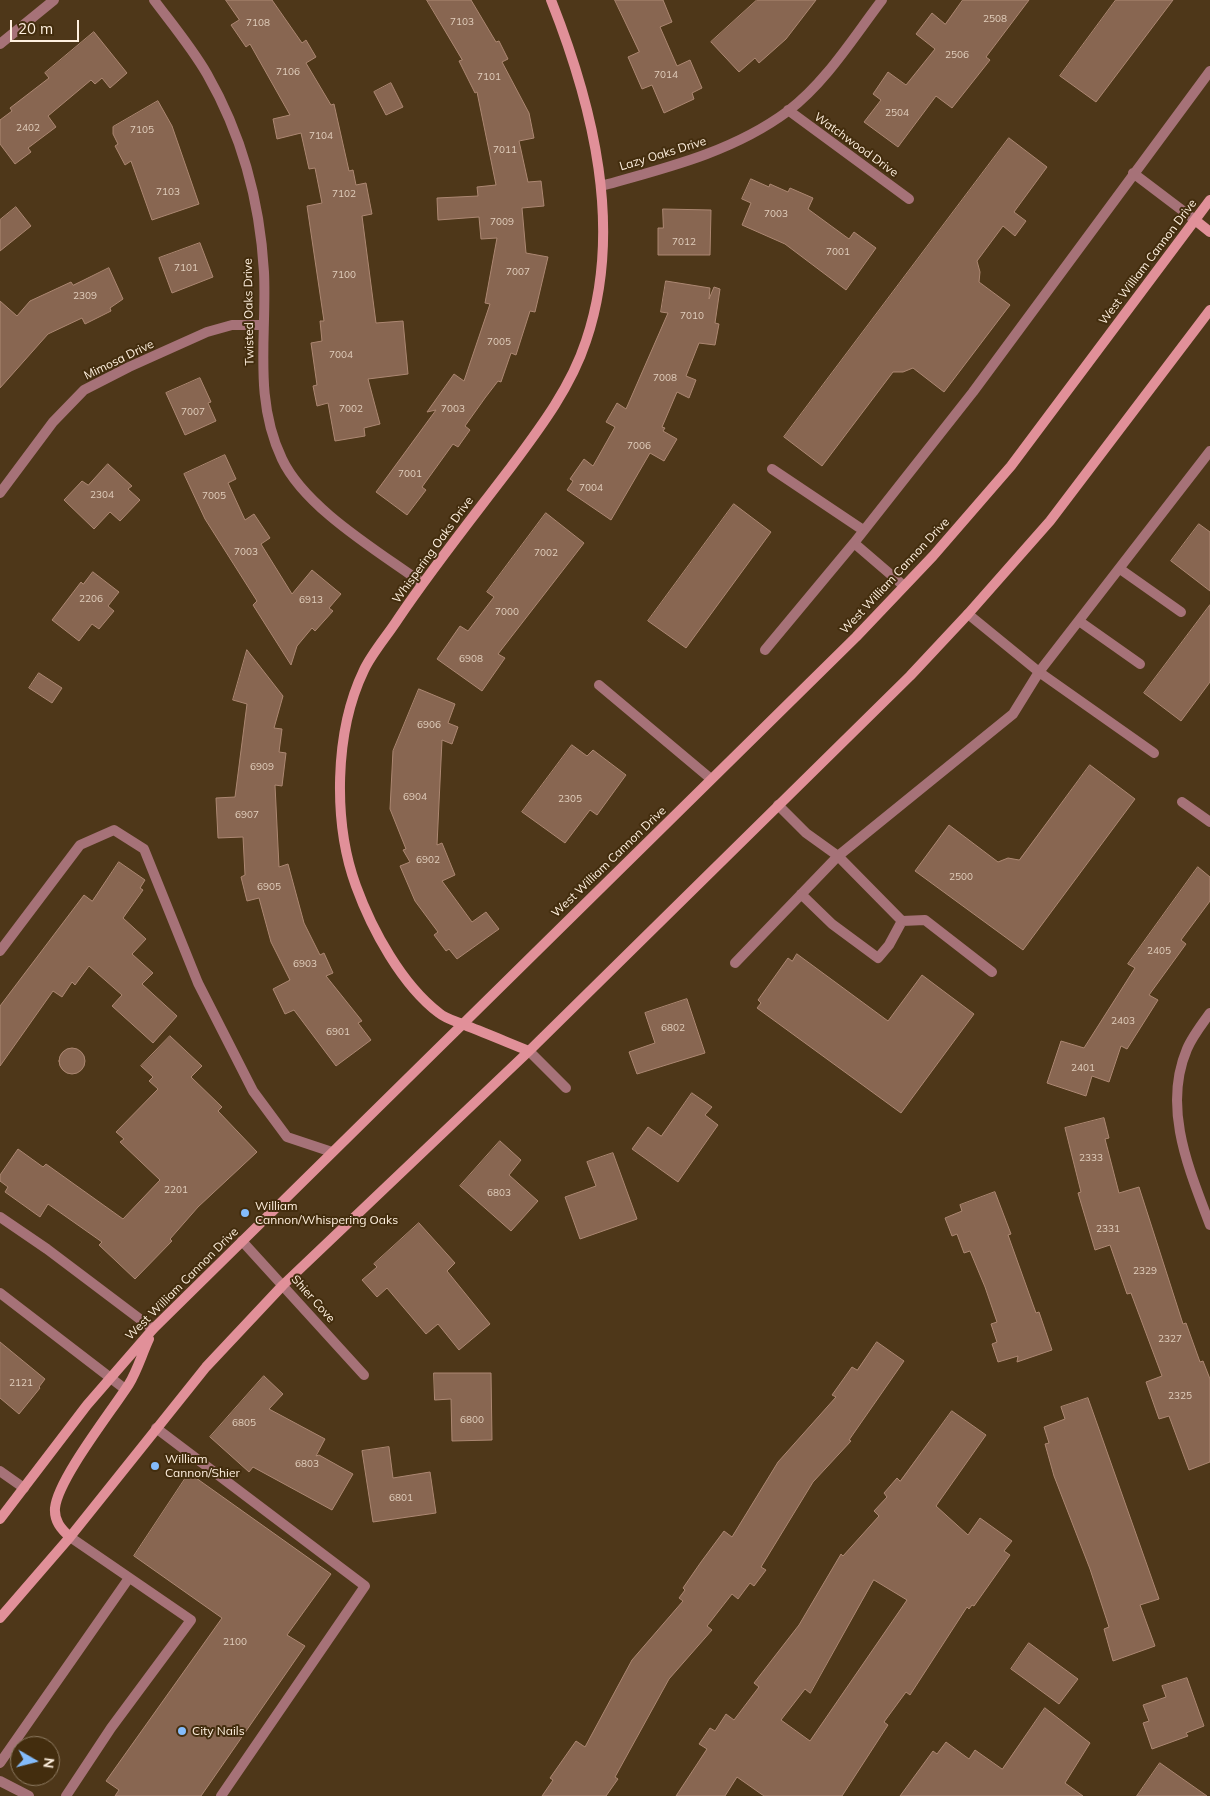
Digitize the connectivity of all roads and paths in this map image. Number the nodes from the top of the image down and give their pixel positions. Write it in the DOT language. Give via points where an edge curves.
graph roads {
  1 [pos="54,0"];
  2 [pos="154,0"];
  3 [pos="551,0"];
  4 [pos="882,0"];
  5 [pos="0,44"];
  6 [pos="1210,71"];
  7 [pos="788,110"];
  8 [pos="1133,173"];
  9 [pos="601,186"];
  10 [pos="908,199"];
  11 [pos="1210,200"];
  12 [pos="1195,220"];
  13 [pos="1210,232"];
  14 [pos="1210,310"];
  15 [pos="263,325"];
  16 [pos="1210,451"];
  17 [pos="772,469"];
  18 [pos="0,493"];
  19 [pos="863,530"];
  20 [pos="854,542"];
  21 [pos="1120,569"];
  22 [pos="422,584"];
  23 [pos="904,586"];
  24 [pos="1181,612"];
  25 [pos="968,614"];
  26 [pos="1079,621"];
  27 [pos="765,650"];
  28 [pos="1140,664"];
  29 [pos="1039,672"];
  30 [pos="599,685"];
  31 [pos="1154,753"];
  32 [pos="711,778"];
  33 [pos="1182,802"];
  34 [pos="778,805"];
  35 [pos="1210,822"];
  36 [pos="838,856"];
  37 [pos="801,894"];
  38 [pos="902,921"];
  39 [pos="0,951"];
  40 [pos="735,963"];
  41 [pos="992,972"];
  42 [pos="1210,1013"];
  43 [pos="462,1024"];
  44 [pos="529,1051"];
  45 [pos="566,1088"];
  46 [pos="332,1152"];
  47 [pos="0,1217"];
  48 [pos="1210,1225"];
  49 [pos="242,1241"];
  50 [pos="283,1285"];
  51 [pos="0,1293"];
  52 [pos="153,1329"];
  53 [pos="364,1375"];
  54 [pos="110,1378"];
  55 [pos="125,1389"];
  56 [pos="156,1428"];
  57 [pos="0,1471"];
  58 [pos="24,1488"];
  59 [pos="0,1519"];
  60 [pos="70,1537"];
  61 [pos="129,1578"];
  62 [pos="0,1618"];
  63 [pos="0,1763"];
  64 [pos="0,1781"];
  65 [pos="29,1796"];
  66 [pos="66,1796"];
  67 [pos="221,1796"];
  1 -- 5 [label="street"];
  2 -- 15 [label="street, Twisted Oaks Drive" via="207,74 232,123 250,174 264,272"];
  3 -- 9 [label="main road, Whispering Oaks Drive" via="570,46 584,98"];
  4 -- 7 [label="street, Lazy Oaks Drive" via="826,74"];
  6 -- 8 [label="street"];
  7 -- 9 [label="street, Lazy Oaks Drive" via="744,137 697,159"];
  7 -- 10 [label="street, Watchwood Drive"];
  8 -- 12 [label="street"];
  8 -- 19 [label="street" via="973,392"];
  9 -- 22 [label="main road, Whispering Oaks Drive" via="604,242 599,289 586,342 562,394"];
  11 -- 12 [label="main road, West William Cannon Drive"];
  12 -- 13 [label="main road"];
  12 -- 23 [label="main road, West William Cannon Drive" via="1011,466"];
  14 -- 25 [label="main road" via="1050,521"];
  15 -- 18 [label="street, Mimosa Drive" via="232,325 208,332 84,390 53,422"];
  15 -- 22 [label="street, Twisted Oaks Drive" via="262,372 266,418 282,460 301,489"];
  16 -- 21 [label="street"];
  17 -- 19 [label="street"];
  19 -- 20 [label="street"];
  20 -- 23 [label="street"];
  20 -- 27 [label="street"];
  21 -- 24 [label="street"];
  21 -- 26 [label="street"];
  22 -- 43 [label="main road, Whispering Oaks Drive" via="364,670 350,711 341,749 343,831 349,868 380,940 410,982 440,1014"];
  23 -- 32 [label="main road, West William Cannon Drive"];
  25 -- 29 [label="street"];
  25 -- 34 [label="main road" via="910,676"];
  26 -- 28 [label="street"];
  26 -- 29 [label="street"];
  29 -- 31 [label="street"];
  29 -- 36 [label="street" via="1013,714"];
  30 -- 32 [label="street"];
  32 -- 43 [label="main road, West William Cannon Drive"];
  33 -- 35 [label="street"];
  34 -- 36 [label="street" via="806,833"];
  34 -- 44 [label="main road"];
  36 -- 37 [label="street"];
  36 -- 38 [label="street"];
  37 -- 38 [label="street" via="832,924 878,958"];
  37 -- 40 [label="street"];
  38 -- 41 [label="street" via="925,920"];
  39 -- 46 [label="street" via="80,845 114,830 144,849 198,983 253,1091 287,1137"];
  42 -- 48 [label="street" via="1187,1048 1179,1077 1176,1107 1188,1163"];
  43 -- 44 [label="main road, Whispering Oaks Drive"];
  43 -- 46 [label="main road, West William Cannon Drive"];
  44 -- 45 [label="street"];
  44 -- 50 [label="main road"];
  46 -- 49 [label="main road, West William Cannon Drive"];
  47 -- 52 [label="street"];
  49 -- 50 [label="street, Shier Cove"];
  49 -- 52 [label="main road, West William Cannon Drive"];
  50 -- 53 [label="street, Shier Cove"];
  50 -- 56 [label="main road" via="206,1367"];
  51 -- 54 [label="street"];
  52 -- 54 [label="main road, West William Cannon Drive"];
  52 -- 55 [label="main road"];
  54 -- 55 [label="street"];
  54 -- 58 [label="main road, West William Cannon Drive"];
  55 -- 60 [label="main road" via="59,1494 56,1521"];
  56 -- 60 [label="main road"];
  56 -- 67 [label="street" via="365,1586"];
  57 -- 58 [label="street"];
  58 -- 59 [label="main road, West William Cannon Drive"];
  60 -- 61 [label="street"];
  60 -- 62 [label="main road"];
  61 -- 63 [label="street"];
  61 -- 66 [label="street" via="191,1620 111,1728"];
  64 -- 65 [label="street"];
}
